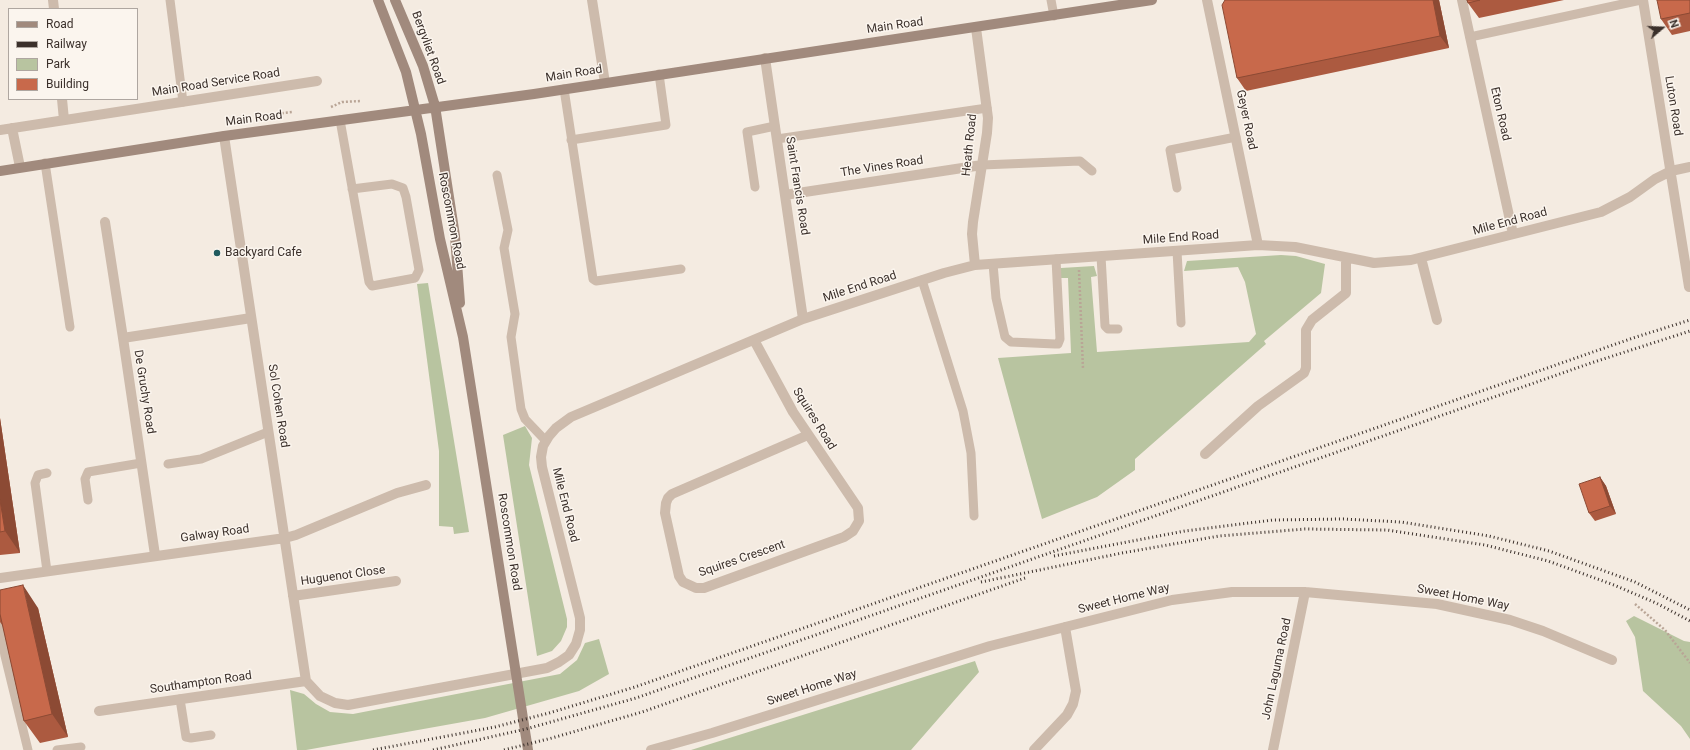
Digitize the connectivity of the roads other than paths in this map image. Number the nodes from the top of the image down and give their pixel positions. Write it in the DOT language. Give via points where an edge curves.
graph roads {
  1 [pos="170,0"];
  2 [pos="378,0"];
  3 [pos="395,0"];
  4 [pos="592,0"];
  5 [pos="1051,0"];
  6 [pos="1152,0"];
  7 [pos="1207,0"];
  8 [pos="1462,0"];
  9 [pos="1642,0"];
  10 [pos="1054,16"];
  11 [pos="976,28"];
  12 [pos="1470,36"];
  13 [pos="764,58"];
  14 [pos="659,74"];
  15 [pos="317,81"];
  16 [pos="605,83"];
  17 [pos="564,89"];
  18 [pos="62,100"];
  19 [pos="183,102"];
  20 [pos="435,106"];
  21 [pos="987,108"];
  22 [pos="415,110"];
  23 [pos="64,120"];
  24 [pos="340,120"];
  25 [pos="774,126"];
  26 [pos="12,128"];
  27 [pos="0,130"];
  28 [pos="224,136"];
  29 [pos="1236,137"];
  30 [pos="777,139"];
  31 [pos="571,140"];
  32 [pos="45,163"];
  33 [pos="982,165"];
  34 [pos="20,167"];
  35 [pos="1690,167"];
  36 [pos="0,170"];
  37 [pos="1092,171"];
  38 [pos="1671,172"];
  39 [pos="498,175"];
  40 [pos="755,187"];
  41 [pos="1177,188"];
  42 [pos="352,190"];
  43 [pos="785,195"];
  44 [pos="105,222"];
  45 [pos="1514,234"];
  46 [pos="1258,245"];
  47 [pos="1177,251"];
  48 [pos="1101,256"];
  49 [pos="1346,258"];
  50 [pos="1422,258"];
  51 [pos="1056,259"];
  52 [pos="992,264"];
  53 [pos="974,265"];
  54 [pos="681,269"];
  55 [pos="922,280"];
  56 [pos="1689,287"];
  57 [pos="251,318"];
  58 [pos="803,319"];
  59 [pos="1437,320"];
  60 [pos="1181,323"];
  61 [pos="70,328"];
  62 [pos="1118,328"];
  63 [pos="463,337"];
  64 [pos="123,338"];
  65 [pos="754,340"];
  66 [pos="268,432"];
  67 [pos="808,435"];
  68 [pos="546,441"];
  69 [pos="1205,454"];
  70 [pos="141,463"];
  71 [pos="168,464"];
  72 [pos="47,473"];
  73 [pos="426,485"];
  74 [pos="88,500"];
  75 [pos="858,508"];
  76 [pos="974,516"];
  77 [pos="284,538"];
  78 [pos="155,555"];
  79 [pos="47,571"];
  80 [pos="0,578"];
  81 [pos="396,581"];
  82 [pos="1305,592"];
  83 [pos="293,596"];
  84 [pos="0,625"];
  85 [pos="1065,627"];
  86 [pos="1612,660"];
  87 [pos="306,681"];
  88 [pos="180,699"];
  89 [pos="99,711"];
  90 [pos="211,735"];
  91 [pos="81,747"];
  92 [pos="28,750"];
  93 [pos="56,750"];
  94 [pos="528,750"];
  95 [pos="651,750"];
  96 [pos="1034,750"];
  97 [pos="1273,750"];
  1 -- 19 [label="lane"];
  2 -- 22 [label="main road" via="406,72"];
  3 -- 20 [label="main road, Bergvliet Road" via="423,66"];
  4 -- 16 [label="street"];
  5 -- 10 [label="lane"];
  6 -- 10 [label="main road, Main Road"];
  7 -- 29 [label="street, Geyer Road"];
  8 -- 12 [label="street, Eton Road"];
  9 -- 12 [label="lane"];
  9 -- 38 [label="street, Luton Road"];
  10 -- 11 [label="main road, Main Road"];
  11 -- 13 [label="main road, Main Road"];
  11 -- 21 [label="street, Heath Road"];
  12 -- 45 [label="street, Eton Road"];
  13 -- 14 [label="main road, Main Road"];
  13 -- 25 [label="street, Saint Francis Road"];
  14 -- 16 [label="main road, Main Road"];
  14 -- 31 [label="lane" via="666,125"];
  15 -- 19 [label="street, Main Road Service Road"];
  16 -- 17 [label="main road, Main Road"];
  17 -- 20 [label="main road, Main Road"];
  17 -- 31 [label="lane"];
  18 -- 23 [label="street"];
  19 -- 23 [label="street, Main Road Service Road"];
  20 -- 22 [label="main road, Main Road"];
  20 -- 63 [label="main road, Roscommon Road" via="455,236"];
  21 -- 30 [label="lane"];
  21 -- 33 [label="street, Heath Road" via="987,133"];
  22 -- 24 [label="main road, Main Road"];
  22 -- 63 [label="main road, Roscommon Road" via="440,239"];
  23 -- 26 [label="street, Main Road Service Road"];
  24 -- 28 [label="main road, Main Road"];
  24 -- 42 [label="lane"];
  25 -- 30 [label="street, Saint Francis Road"];
  25 -- 40 [label="lane" via="747,132"];
  26 -- 27 [label="street, Main Road Service Road"];
  26 -- 34 [label="street"];
  28 -- 32 [label="main road, Main Road"];
  28 -- 57 [label="street, Sol Cohen Road"];
  29 -- 41 [label="lane" via="1170,150"];
  29 -- 46 [label="street, Geyer Road"];
  30 -- 43 [label="street, Saint Francis Road"];
  31 -- 54 [label="lane" via="593,279 596,281"];
  32 -- 34 [label="main road, Main Road"];
  32 -- 61 [label="lane"];
  33 -- 37 [label="lane" via="1080,161"];
  33 -- 43 [label="street, The Vines Road"];
  33 -- 53 [label="street, Heath Road" via="972,228"];
  34 -- 36 [label="main road, Main Road"];
  35 -- 38 [label="street, Mile End Road"];
  38 -- 45 [label="street, Mile End Road" via="1655,178 1630,197 1602,212"];
  38 -- 56 [label="street, Luton Road"];
  39 -- 68 [label="lane" via="508,230 504,248 515,314 511,337 521,409 525,419"];
  42 -- 42 [label="lane" via="392,184 403,188 419,270 415,278 370,285"];
  43 -- 58 [label="street, Saint Francis Road"];
  44 -- 64 [label="street"];
  45 -- 50 [label="street, Mile End Road"];
  46 -- 47 [label="street, Mile End Road"];
  46 -- 49 [label="street, Mile End Road" via="1295,247"];
  47 -- 48 [label="street, Mile End Road"];
  47 -- 60 [label="lane"];
  48 -- 51 [label="street, Mile End Road"];
  48 -- 62 [label="lane" via="1105,326 1108,329"];
  49 -- 50 [label="street, Mile End Road" via="1374,263"];
  49 -- 69 [label="street" via="1346,294 1312,320 1306,330 1304,373 1258,406"];
  50 -- 59 [label="street"];
  51 -- 52 [label="street, Mile End Road"];
  51 -- 52 [label="lane" via="1060,339 1055,344 1011,342 1005,337 996,298"];
  52 -- 53 [label="street, Mile End Road"];
  53 -- 55 [label="street, Mile End Road"];
  55 -- 58 [label="street, Mile End Road"];
  55 -- 76 [label="lane" via="963,411 971,453"];
  57 -- 64 [label="street, De Gruchy Road"];
  57 -- 66 [label="street, Sol Cohen Road"];
  58 -- 65 [label="street, Mile End Road"];
  63 -- 94 [label="main road, Roscommon Road"];
  64 -- 70 [label="street, De Gruchy Road"];
  65 -- 67 [label="street, Squires Road" via="792,412"];
  65 -- 68 [label="street, Mile End Road" via="571,417 556,428"];
  66 -- 71 [label="lane" via="201,459"];
  66 -- 77 [label="street, Sol Cohen Road"];
  67 -- 75 [label="street, Squires Road"];
  67 -- 75 [label="street, Squires Crescent" via="672,494 668,498 666,513 679,576 683,582 696,588 704,588 844,538 854,532 859,521"];
  68 -- 87 [label="street, Mile End Road" via="541,457 542,467 580,618 576,644 569,654 547,668 348,705 335,703 320,696"];
  70 -- 74 [label="lane" via="88,472 85,479"];
  70 -- 78 [label="street, De Gruchy Road"];
  72 -- 79 [label="lane" via="38,475 35,483"];
  73 -- 77 [label="street, Galway Road" via="397,493"];
  77 -- 78 [label="street, Galway Road"];
  77 -- 83 [label="street, Sol Cohen Road"];
  78 -- 79 [label="street, Galway Road"];
  79 -- 80 [label="street, Galway Road"];
  81 -- 83 [label="street, Huguenot Close"];
  82 -- 85 [label="street, Sweet Home Way" via="1232,592 1202,595"];
  82 -- 86 [label="street, Sweet Home Way" via="1399,599 1470,611 1544,631"];
  82 -- 97 [label="street, John Laguma Road"];
  83 -- 87 [label="street, Sol Cohen Road"];
  84 -- 92 [label="lane"];
  85 -- 95 [label="street, Sweet Home Way" via="990,646"];
  85 -- 96 [label="street" via="1076,691 1073,704 1067,715"];
  87 -- 88 [label="street, Southampton Road"];
  88 -- 89 [label="street, Southampton Road"];
  88 -- 90 [label="lane" via="186,736 191,738"];
  91 -- 93 [label="lane"];
}
